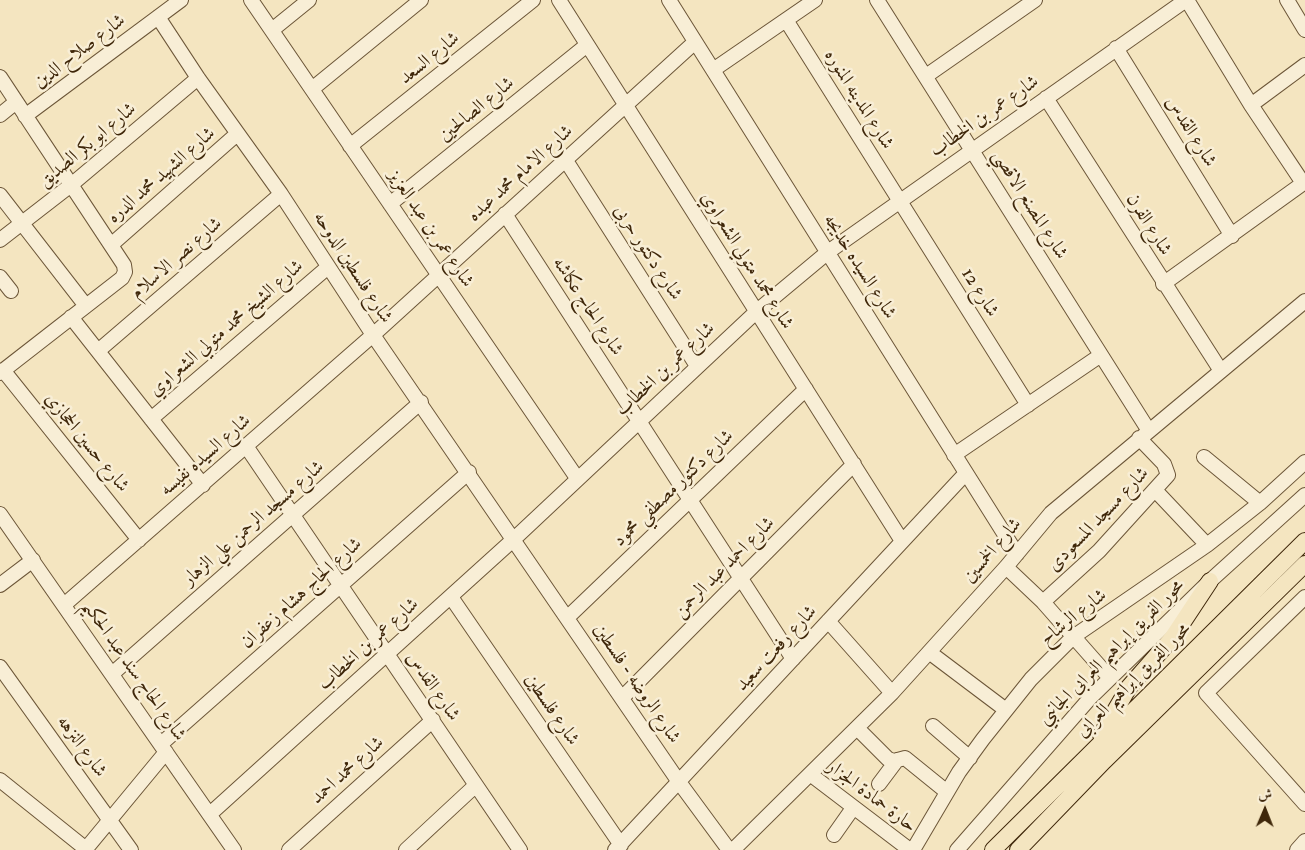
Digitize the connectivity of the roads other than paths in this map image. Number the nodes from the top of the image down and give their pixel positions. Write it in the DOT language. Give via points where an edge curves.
graph roads {
  1 [pos="181,0"];
  2 [pos="252,0"];
  3 [pos="309,0"];
  4 [pos="421,0"];
  5 [pos="533,0"];
  6 [pos="558,0"];
  7 [pos="669,0"];
  8 [pos="815,0"];
  9 [pos="1035,0"];
  10 [pos="1186,0"];
  11 [pos="1287,0"];
  12 [pos="882,2"];
  13 [pos="158,17"];
  14 [pos="786,20"];
  15 [pos="272,30"];
  16 [pos="1305,30"];
  17 [pos="695,42"];
  18 [pos="587,45"];
  19 [pos="1116,48"];
  20 [pos="1305,65"];
  21 [pos="713,70"];
  22 [pos="926,76"];
  23 [pos="0,78"];
  24 [pos="198,78"];
  25 [pos="312,89"];
  26 [pos="1046,98"];
  27 [pos="16,102"];
  28 [pos="626,105"];
  29 [pos="1251,105"];
  30 [pos="0,115"];
  31 [pos="25,116"];
  32 [pos="237,134"];
  33 [pos="350,146"];
  34 [pos="971,149"];
  35 [pos="565,159"];
  36 [pos="1304,182"];
  37 [pos="71,185"];
  38 [pos="281,194"];
  39 [pos="0,195"];
  40 [pos="899,201"];
  41 [pos="390,204"];
  42 [pos="505,214"];
  43 [pos="22,224"];
  44 [pos="1232,236"];
  45 [pos="0,240"];
  46 [pos="111,245"];
  47 [pos="828,252"];
  48 [pos="328,267"];
  49 [pos="438,276"];
  50 [pos="0,277"];
  51 [pos="1163,284"];
  52 [pos="10,292"];
  53 [pos="1305,301"];
  54 [pos="86,306"];
  55 [pos="756,312"];
  56 [pos="71,318"];
  57 [pos="373,335"];
  58 [pos="98,351"];
  59 [pos="1101,355"];
  60 [pos="697,366"];
  61 [pos="2,371"];
  62 [pos="1220,371"];
  63 [pos="806,389"];
  64 [pos="421,402"];
  65 [pos="1028,404"];
  66 [pos="151,419"];
  67 [pos="638,421"];
  68 [pos="1144,435"];
  69 [pos="246,446"];
  70 [pos="954,455"];
  71 [pos="1204,457"];
  72 [pos="1305,462"];
  73 [pos="854,464"];
  74 [pos="469,472"];
  75 [pos="966,473"];
  76 [pos="577,478"];
  77 [pos="203,485"];
  78 [pos="1155,490"];
  79 [pos="1305,495"];
  80 [pos="688,500"];
  81 [pos="1260,503"];
  82 [pos="0,514"];
  83 [pos="293,516"];
  84 [pos="514,538"];
  85 [pos="139,540"];
  86 [pos="1305,541"];
  87 [pos="902,542"];
  88 [pos="1208,545"];
  89 [pos="1016,554"];
  90 [pos="33,560"];
  91 [pos="1305,564"];
  92 [pos="1006,567"];
  93 [pos="741,578"];
  94 [pos="1210,581"];
  95 [pos="0,585"];
  96 [pos="339,586"];
  97 [pos="1305,596"];
  98 [pos="451,597"];
  99 [pos="1044,602"];
  100 [pos="64,605"];
  101 [pos="568,617"];
  102 [pos="828,621"];
  103 [pos="1073,637"];
  104 [pos="929,652"];
  105 [pos="387,655"];
  106 [pos="793,659"];
  107 [pos="0,667"];
  108 [pos="112,674"];
  109 [pos="1110,678"];
  110 [pos="892,693"];
  111 [pos="622,698"];
  112 [pos="1006,710"];
  113 [pos="432,720"];
  114 [pos="933,726"];
  115 [pos="857,728"];
  116 [pos="1096,747"];
  117 [pos="163,748"];
  118 [pos="970,758"];
  119 [pos="896,760"];
  120 [pos="810,774"];
  121 [pos="0,780"];
  122 [pos="679,782"];
  123 [pos="879,784"];
  124 [pos="476,785"];
  125 [pos="947,792"];
  126 [pos="1305,804"];
  127 [pos="853,808"];
  128 [pos="210,814"];
  129 [pos="110,820"];
  130 [pos="834,834"];
  131 [pos="1305,842"];
  132 [pos="618,847"];
  133 [pos="85,849"];
  134 [pos="131,850"];
  135 [pos="234,850"];
  136 [pos="289,850"];
  137 [pos="406,850"];
  138 [pos="520,850"];
  139 [pos="729,850"];
  140 [pos="733,850"];
  141 [pos="912,850"];
  142 [pos="957,850"];
  143 [pos="992,850"];
  144 [pos="1018,850"];
  145 [pos="1297,850"];
  1 -- 13 [label="street, شارع صلاح الدين"];
  2 -- 15 [label="street, شارع عمر بن عبد العزيز"];
  3 -- 15 [label="street"];
  4 -- 25 [label="street"];
  5 -- 33 [label="street, شارع السعد"];
  6 -- 18 [label="street, شارع محمد متولي الشعراوي"];
  7 -- 17 [label="street, شارع السيده خديجه"];
  8 -- 14 [label="street"];
  9 -- 22 [label="street"];
  10 -- 19 [label="street, شارع عمر بن الخطاب"];
  10 -- 29 [label="street"];
  11 -- 16 [label="street"];
  12 -- 22 [label="street, شارع المصنع الاقصي"];
  13 -- 24 [label="street, شارع فلسطين الدوحه"];
  13 -- 31 [label="street, شارع صلاح الدين"];
  14 -- 21 [label="street"];
  14 -- 40 [label="street, شارع المدينه المنوره"];
  15 -- 25 [label="street, شارع عمر بن عبد العزيز"];
  17 -- 21 [label="street, شارع السيده خديجه"];
  17 -- 28 [label="street, شارع الامام محمد عبده"];
  18 -- 28 [label="street, شارع محمد متولي الشعراوي"];
  18 -- 41 [label="street, شارع الصالحين"];
  19 -- 26 [label="street, شارع عمر بن الخطاب"];
  19 -- 44 [label="street, شارع القدس"];
  20 -- 29 [label="street"];
  21 -- 47 [label="street, شارع السيده خديجه"];
  22 -- 34 [label="street, شارع المصنع الاقصي"];
  23 -- 27 [label="street"];
  24 -- 32 [label="street, شارع فلسطين الدوحه"];
  24 -- 37 [label="street, شارع ابو بكر الصديق"];
  25 -- 33 [label="street, شارع عمر بن عبد العزيز"];
  26 -- 34 [label="street, شارع عمر بن الخطاب"];
  26 -- 51 [label="street, شارع الفرن"];
  27 -- 30 [label="street, شارع صلاح الدين"];
  27 -- 31 [label="street"];
  28 -- 35 [label="street, شارع الامام محمد عبده"];
  28 -- 55 [label="street, شارع محمد متولي الشعراوي"];
  29 -- 36 [label="street"];
  31 -- 37 [label="street"];
  32 -- 38 [label="street, شارع فلسطين الدوحه"];
  32 -- 46 [label="street, شارع الشهيد محمد الدره"];
  33 -- 41 [label="street, شارع عمر بن عبد العزيز"];
  34 -- 40 [label="street, شارع عمر بن الخطاب"];
  34 -- 59 [label="street, شارع المصنع الاقصي"];
  35 -- 42 [label="street, شارع الامام محمد عبده"];
  35 -- 60 [label="street, شارع دكتور حربى"];
  36 -- 44 [label="street"];
  37 -- 43 [label="street, شارع ابو بكر الصديق"];
  37 -- 46 [label="street"];
  38 -- 48 [label="street, شارع فلسطين الدوحه"];
  38 -- 58 [label="street, شارع نصر الاسلام"];
  39 -- 43 [label="street"];
  40 -- 47 [label="street, شارع عمر بن الخطاب"];
  40 -- 65 [label="street, شارع 12"];
  41 -- 49 [label="street, شارع عمر بن عبد العزيز"];
  42 -- 49 [label="street, شارع الامام محمد عبده"];
  42 -- 67 [label="street, شارع الحاج عكاشه"];
  43 -- 45 [label="street, شارع ابو بكر الصديق"];
  43 -- 54 [label="street"];
  44 -- 51 [label="street"];
  46 -- 54 [label="street" via="125,272 122,278"];
  47 -- 55 [label="street, شارع عمر بن الخطاب"];
  47 -- 70 [label="street, شارع السيده خديجه"];
  48 -- 57 [label="street, شارع فلسطين الدوحه"];
  48 -- 66 [label="street, شارع الشيخ محمد متولي الشعراوي"];
  49 -- 57 [label="street, شارع الامام محمد عبده"];
  49 -- 76 [label="street, شارع عمر بن عبد العزيز"];
  50 -- 52 [label="street"];
  51 -- 62 [label="street, شارع الفرن"];
  53 -- 62 [label="street, شارع الخمسين"];
  54 -- 56 [label="street"];
  55 -- 60 [label="street, شارع عمر بن الخطاب"];
  55 -- 63 [label="street, شارع محمد متولي الشعراوي"];
  56 -- 58 [label="street"];
  56 -- 61 [label="street"];
  57 -- 64 [label="street, شارع فلسطين الدوحه"];
  57 -- 69 [label="street, شارع السيده نفيسه"];
  58 -- 66 [label="street"];
  59 -- 65 [label="street"];
  59 -- 68 [label="street, شارع المصنع الاقصي"];
  60 -- 67 [label="street, شارع عمر بن الخطاب"];
  61 -- 85 [label="street, شارع حسين الحجازي"];
  62 -- 68 [label="street, شارع الخمسين"];
  63 -- 73 [label="street, شارع محمد متولي الشعراوي"];
  63 -- 80 [label="street, شارع دكتور مصطفي محمود"];
  64 -- 74 [label="street, شارع فلسطين الدوحه"];
  64 -- 83 [label="street, شارع مسجد الرحمن علي الزهار"];
  65 -- 70 [label="street"];
  66 -- 77 [label="street"];
  67 -- 76 [label="street, شارع عمر بن الخطاب"];
  67 -- 80 [label="street, شارع الحاج عكاشه"];
  68 -- 78 [label="street, شارع مسجد المسعودى" via="1168,468 1165,480"];
  68 -- 89 [label="street, شارع الخمسين" via="1070,495"];
  69 -- 77 [label="street, شارع السيده نفيسه"];
  69 -- 83 [label="street, شارع القدس"];
  70 -- 75 [label="street, شارع السيده خديجه"];
  71 -- 81 [label="street"];
  72 -- 81 [label="street, شارع الرشاح"];
  73 -- 87 [label="street, شارع محمد متولي الشعراوي"];
  73 -- 93 [label="street, شارع احمد عبد الرحمن"];
  74 -- 84 [label="street, شارع فلسطين الدوحه"];
  74 -- 96 [label="street, شارع الحاج هشام زعفران"];
  75 -- 87 [label="street, شارع رفعت سعيد"];
  75 -- 89 [label="street, شارع السيده خديجه"];
  76 -- 84 [label="street, شارع عمر بن الخطاب"];
  77 -- 85 [label="street, شارع السيده نفيسه"];
  78 -- 88 [label="street"];
  78 -- 99 [label="street, شارع مسجد المسعودى" via="1099,551"];
  79 -- 94 [label="street, محور الفريق إبراهيم العرابى الجانبي"];
  80 -- 93 [label="street, شارع الحاج عكاشه"];
  80 -- 101 [label="street, شارع دكتور مصطفي محمود"];
  81 -- 88 [label="street, شارع الرشاح"];
  82 -- 90 [label="street, شارع الحاج سند عبد الحكيم"];
  83 -- 96 [label="street, شارع القدس"];
  83 -- 108 [label="street, شارع مسجد الرحمن علي الزهار"];
  84 -- 98 [label="street, شارع عمر بن الخطاب"];
  84 -- 101 [label="street, شارع الروضه - فلسطين"];
  85 -- 100 [label="street, شارع السيده نفيسه"];
  86 -- 116 [label="main road, محور الفريق إبراهيم العرابى"];
  87 -- 102 [label="street, شارع رفعت سعيد"];
  88 -- 103 [label="street, شارع الرشاح"];
  89 -- 92 [label="street, شارع الخمسين"];
  90 -- 95 [label="street"];
  90 -- 100 [label="street, شارع الحاج سند عبد الحكيم"];
  91 -- 144 [label="main road, محور الفريق إبراهيم العرابى"];
  92 -- 99 [label="street"];
  92 -- 104 [label="street, شارع الخمسين"];
  93 -- 106 [label="street, شارع الحاج عكاشه"];
  93 -- 111 [label="street, شارع احمد عبد الرحمن"];
  94 -- 109 [label="street, محور الفريق إبراهيم العرابى الجانبي"];
  94 -- 116 [label="main road" via="1183,623 1124,694"];
  96 -- 105 [label="street, شارع القدس"];
  96 -- 117 [label="street, شارع الحاج هشام زعفران"];
  97 -- 126 [label="street" via="1206,694"];
  98 -- 105 [label="street, شارع عمر بن الخطاب"];
  98 -- 132 [label="street, شارع فلسطين"];
  99 -- 103 [label="street"];
  100 -- 108 [label="street, شارع الحاج سند عبد الحكيم"];
  101 -- 111 [label="street, شارع الروضه - فلسطين"];
  102 -- 106 [label="street, شارع رفعت سعيد"];
  102 -- 110 [label="street"];
  103 -- 109 [label="street"];
  103 -- 112 [label="street, شارع الرشاح" via="1031,679"];
  104 -- 110 [label="street, شارع الخمسين"];
  104 -- 112 [label="street"];
  105 -- 113 [label="street, شارع القدس"];
  105 -- 128 [label="street, شارع عمر بن الخطاب"];
  106 -- 122 [label="street, شارع رفعت سعيد"];
  107 -- 129 [label="street, شارع النزهه"];
  108 -- 117 [label="street, شارع الحاج سند عبد الحكيم"];
  109 -- 142 [label="street, محور الفريق إبراهيم العرابى الجانبي" via="1054,737"];
  110 -- 115 [label="street, شارع الخمسين"];
  111 -- 122 [label="street, شارع الروضه - فلسطين"];
  112 -- 118 [label="street, شارع الرشاح"];
  113 -- 124 [label="street, شارع القدس"];
  113 -- 136 [label="street, شارع محمد احمد"];
  114 -- 118 [label="street"];
  115 -- 119 [label="street" via="888,759"];
  115 -- 120 [label="street, شارع الخمسين"];
  116 -- 143 [label="main road, محور الفريق إبراهيم العرابى"];
  117 -- 128 [label="street, شارع الحاج سند عبد الحكيم"];
  117 -- 129 [label="street, شارع الحاج هشام زعفران"];
  118 -- 125 [label="street, شارع الرشاح"];
  119 -- 123 [label="street"];
  119 -- 125 [label="street" via="905,758"];
  120 -- 127 [label="street, حارة حمادة الجزار"];
  120 -- 140 [label="street, شارع الخمسين"];
  121 -- 133 [label="street"];
  122 -- 132 [label="street, شارع رفعت سعيد"];
  122 -- 139 [label="street, شارع الروضه - فلسطين"];
  124 -- 137 [label="street"];
  124 -- 138 [label="street, شارع القدس"];
  125 -- 141 [label="street, شارع الرشاح"];
  127 -- 130 [label="street"];
  127 -- 141 [label="street, حارة حمادة الجزار"];
  128 -- 135 [label="street, شارع الحاج سند عبد الحكيم"];
  129 -- 133 [label="street, شارع الحاج هشام زعفران"];
  129 -- 134 [label="street, شارع النزهه"];
  131 -- 145 [label="street"];
}
